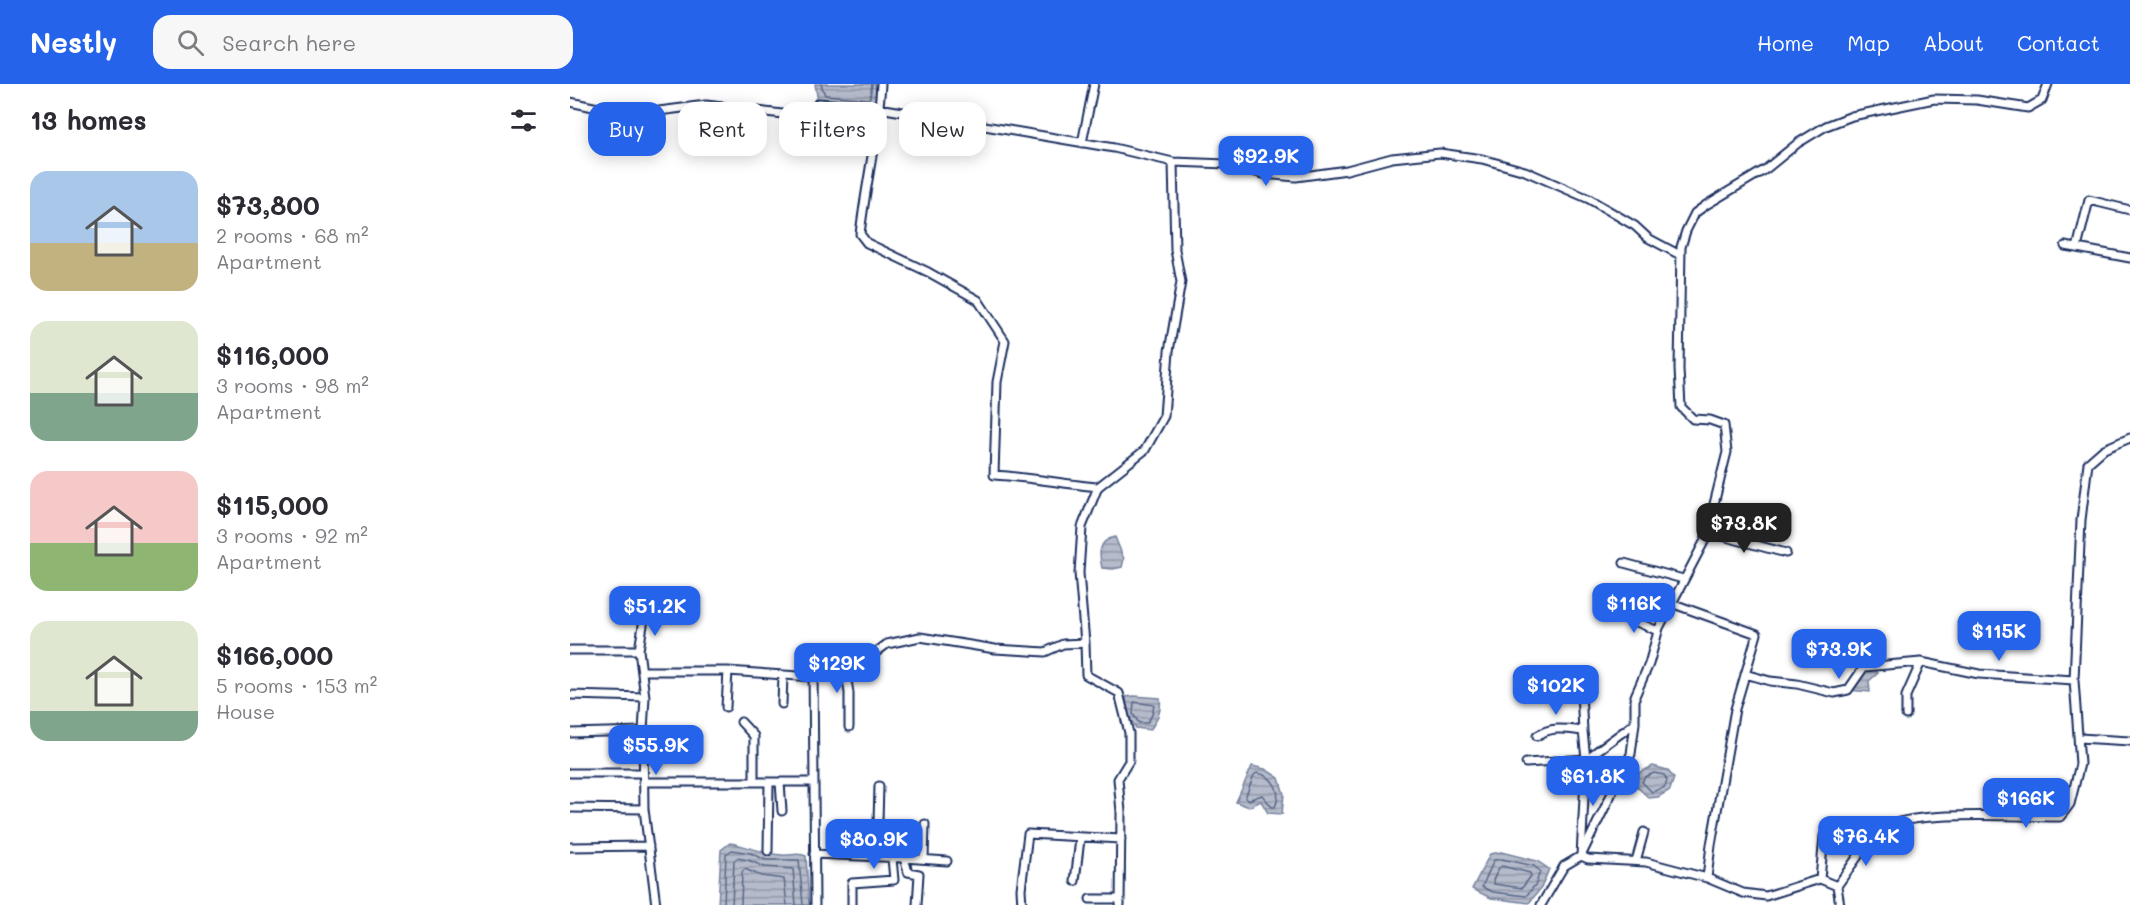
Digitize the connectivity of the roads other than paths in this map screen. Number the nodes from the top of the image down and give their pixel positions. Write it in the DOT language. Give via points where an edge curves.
graph roads {
  1 [pos="881,84"];
  2 [pos="1094,84"];
  3 [pos="2048,84"];
  4 [pos="570,102"];
  5 [pos="880,102"];
  6 [pos="887,109"];
  7 [pos="779,114"];
  8 [pos="1082,143"];
  9 [pos="872,156"];
  10 [pos="1173,162"];
  11 [pos="2130,210"];
  12 [pos="2065,246"];
  13 [pos="2077,248"];
  14 [pos="1680,255"];
  15 [pos="2130,258"];
  16 [pos="2130,438"];
  17 [pos="1098,488"];
  18 [pos="1707,532"];
  19 [pos="1786,552"];
  20 [pos="1624,563"];
  21 [pos="1683,579"];
  22 [pos="1671,603"];
  23 [pos="1620,615"];
  24 [pos="644,619"];
  25 [pos="1658,631"];
  26 [pos="1085,643"];
  27 [pos="570,650"];
  28 [pos="639,650"];
  29 [pos="844,660"];
  30 [pos="1921,662"];
  31 [pos="643,672"];
  32 [pos="728,672"];
  33 [pos="1745,674"];
  34 [pos="783,675"];
  35 [pos="813,677"];
  36 [pos="2074,680"];
  37 [pos="1581,691"];
  38 [pos="570,695"];
  39 [pos="645,697"];
  40 [pos="782,704"];
  41 [pos="726,706"];
  42 [pos="1906,714"];
  43 [pos="741,722"];
  44 [pos="1635,723"];
  45 [pos="849,727"];
  46 [pos="643,731"];
  47 [pos="1583,731"];
  48 [pos="570,732"];
  49 [pos="1537,736"];
  50 [pos="2079,738"];
  51 [pos="2130,741"];
  52 [pos="1586,759"];
  53 [pos="1526,763"];
  54 [pos="570,773"];
  55 [pos="643,773"];
  56 [pos="644,782"];
  57 [pos="754,782"];
  58 [pos="769,782"];
  59 [pos="780,782"];
  60 [pos="813,782"];
  61 [pos="879,786"];
  62 [pos="570,808"];
  63 [pos="644,808"];
  64 [pos="782,811"];
  65 [pos="925,824"];
  66 [pos="1644,832"];
  67 [pos="1824,836"];
  68 [pos="1080,839"];
  69 [pos="1121,839"];
  70 [pos="649,846"];
  71 [pos="570,847"];
  72 [pos="768,851"];
  73 [pos="814,854"];
  74 [pos="1581,856"];
  75 [pos="877,857"];
  76 [pos="892,858"];
  77 [pos="904,858"];
  78 [pos="924,859"];
  79 [pos="947,861"];
  80 [pos="1636,861"];
  81 [pos="1707,878"];
  82 [pos="1820,879"];
  83 [pos="1075,881"];
  84 [pos="1837,886"];
  85 [pos="1766,896"];
  86 [pos="1090,899"];
  87 [pos="1120,902"];
  88 [pos="656,905"];
  89 [pos="815,905"];
  90 [pos="852,905"];
  91 [pos="917,905"];
  92 [pos="1022,905"];
  93 [pos="1541,905"];
  94 [pos="1766,905"];
  95 [pos="1840,905"];
  1 -- 5 [label="street"];
  2 -- 8 [label="street"];
  3 -- 14 [label="street" via="2042,100 2028,108 1977,100 1934,99 1852,116 1826,126 1766,170 1695,213"];
  4 -- 7 [label="street" via="643,113 706,105"];
  6 -- 8 [label="street"];
  8 -- 10 [label="street"];
  9 -- 17 [label="street" via="860,234 867,243 978,300 1005,341 997,382 994,475"];
  10 -- 14 [label="street" via="1227,164 1263,174 1296,177 1440,153 1482,159 1525,171 1589,199"];
  10 -- 17 [label="street" via="1175,250 1181,282 1169,351 1164,416 1145,450"];
  11 -- 13 [label="street" via="2089,200"];
  12 -- 13 [label="street"];
  13 -- 15 [label="street"];
  14 -- 18 [label="street" via="1681,406 1693,419 1724,424 1727,452"];
  16 -- 36 [label="street" via="2104,449 2088,463 2081,520"];
  17 -- 26 [label="street" via="1082,527 1079,573"];
  18 -- 19 [label="street"];
  18 -- 21 [label="street"];
  20 -- 21 [label="street"];
  21 -- 22 [label="street"];
  22 -- 25 [label="street"];
  22 -- 33 [label="street" via="1757,634"];
  23 -- 25 [label="street"];
  24 -- 28 [label="street"];
  25 -- 44 [label="street" via="1635,696"];
  26 -- 29 [label="street" via="1063,644 1045,652 920,637 887,644 867,659"];
  26 -- 69 [label="street" via="1086,675 1119,693 1129,733 1129,761 1118,779"];
  27 -- 28 [label="street"];
  28 -- 31 [label="street"];
  29 -- 35 [label="street" via="813,665"];
  29 -- 45 [label="street"];
  30 -- 33 [label="street" via="1864,667 1848,690 1834,693"];
  30 -- 36 [label="street" via="1980,674"];
  30 -- 42 [label="street" via="1906,696"];
  31 -- 32 [label="street"];
  31 -- 39 [label="street"];
  32 -- 34 [label="street"];
  32 -- 41 [label="street"];
  33 -- 81 [label="street" via="1725,761"];
  34 -- 35 [label="street"];
  34 -- 40 [label="street"];
  35 -- 60 [label="street"];
  36 -- 50 [label="street"];
  37 -- 47 [label="street"];
  38 -- 39 [label="street"];
  39 -- 46 [label="street"];
  43 -- 57 [label="street" via="754,736"];
  44 -- 52 [label="street"];
  44 -- 74 [label="street" via="1625,770"];
  46 -- 48 [label="street"];
  46 -- 55 [label="street"];
  47 -- 49 [label="street" via="1545,730"];
  47 -- 52 [label="street"];
  50 -- 51 [label="street"];
  50 -- 84 [label="street" via="2078,774 2070,804 2060,818 1937,816 1904,821 1884,828"];
  52 -- 53 [label="street"];
  52 -- 74 [label="street"];
  54 -- 55 [label="street"];
  55 -- 56 [label="street"];
  56 -- 57 [label="street"];
  56 -- 63 [label="street"];
  57 -- 58 [label="street"];
  58 -- 59 [label="street"];
  58 -- 72 [label="street"];
  59 -- 60 [label="street"];
  59 -- 64 [label="street"];
  60 -- 73 [label="street"];
  61 -- 75 [label="street"];
  62 -- 63 [label="street"];
  63 -- 70 [label="street"];
  65 -- 78 [label="street"];
  66 -- 80 [label="street"];
  67 -- 82 [label="street"];
  68 -- 83 [label="street"];
  69 -- 87 [label="street"];
  69 -- 92 [label="street" via="1028,834"];
  70 -- 71 [label="street"];
  70 -- 88 [label="street"];
  73 -- 75 [label="street"];
  73 -- 89 [label="street"];
  74 -- 80 [label="street"];
  74 -- 93 [label="street" via="1564,866"];
  75 -- 76 [label="street"];
  76 -- 77 [label="street"];
  76 -- 90 [label="street" via="894,880 852,883"];
  77 -- 78 [label="street"];
  77 -- 91 [label="street" via="908,872 919,874"];
  78 -- 79 [label="street"];
  80 -- 81 [label="street"];
  81 -- 85 [label="street" via="1743,893"];
  82 -- 84 [label="street"];
  82 -- 85 [label="street"];
  84 -- 95 [label="street"];
  85 -- 94 [label="street"];
  86 -- 87 [label="street"];
}
